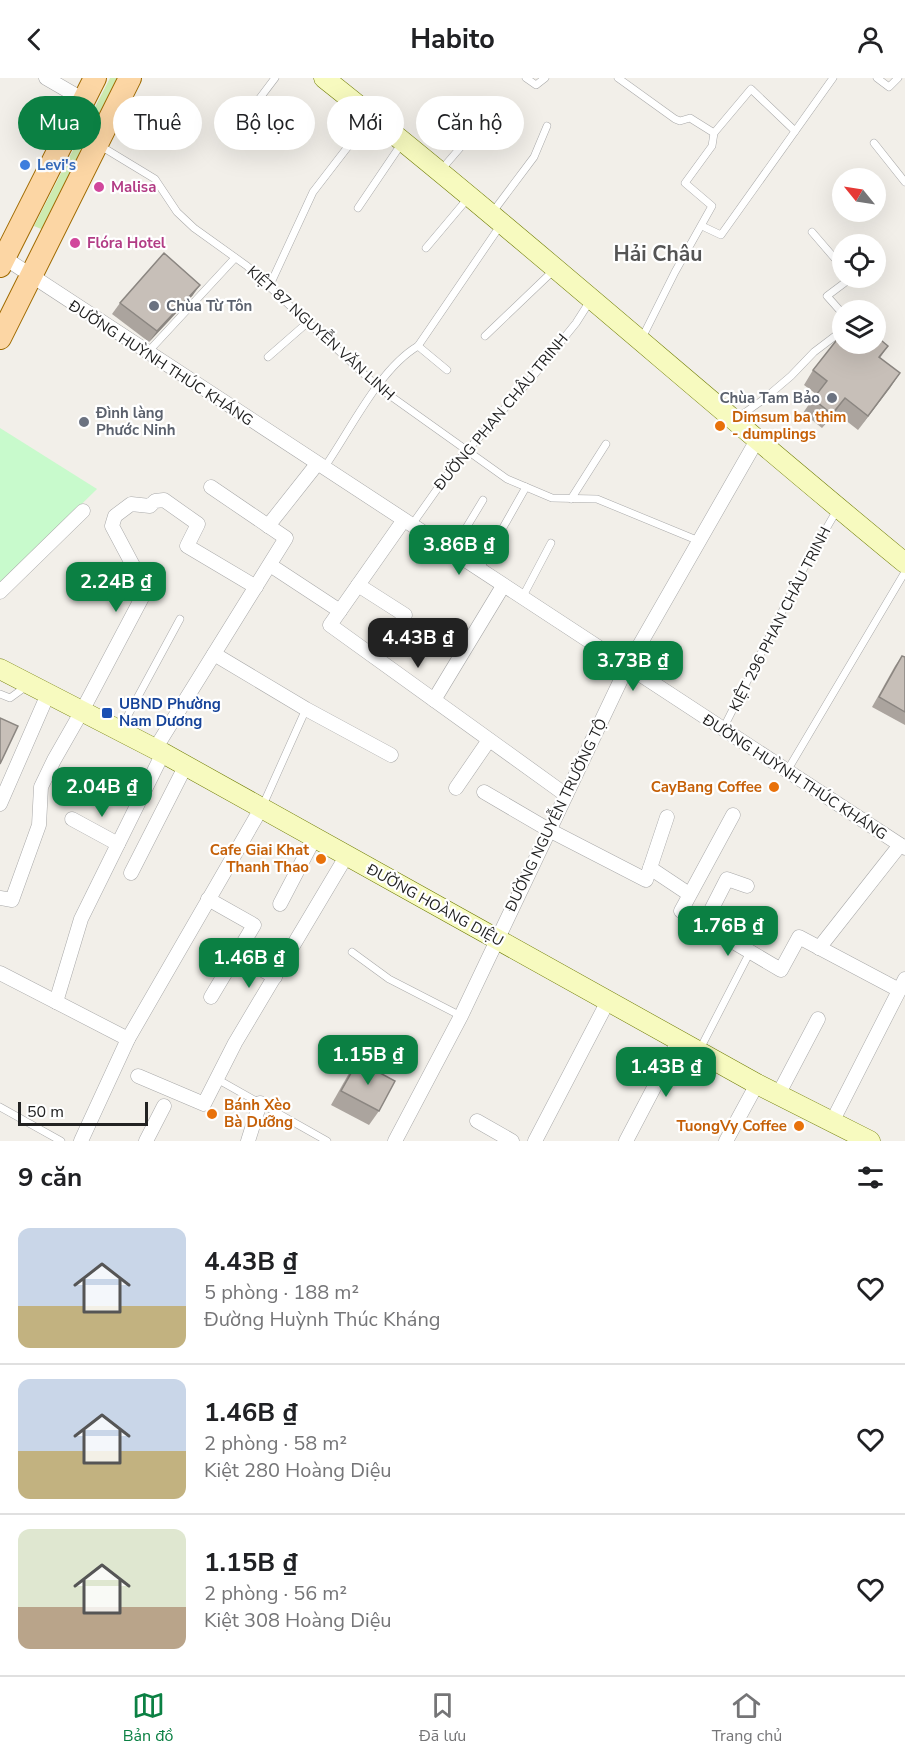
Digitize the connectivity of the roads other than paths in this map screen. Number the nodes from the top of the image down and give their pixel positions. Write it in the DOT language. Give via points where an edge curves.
graph roads {
  1 [pos="46,78"];
  2 [pos="95,78"];
  3 [pos="130,78"];
  4 [pos="275,78"];
  5 [pos="526,78"];
  6 [pos="545,78"];
  7 [pos="618,78"];
  8 [pos="833,78"];
  9 [pos="877,78"];
  10 [pos="898,78"];
  11 [pos="330,80"];
  12 [pos="77,96"];
  13 [pos="86,96"];
  14 [pos="261,96"];
  15 [pos="348,96"];
  16 [pos="547,126"];
  17 [pos="795,131"];
  18 [pos="714,133"];
  19 [pos="101,135"];
  20 [pos="404,142"];
  21 [pos="874,143"];
  22 [pos="101,145"];
  23 [pos="58,150"];
  24 [pos="94,150"];
  25 [pos="345,150"];
  26 [pos="397,150"];
  27 [pos="459,150"];
  28 [pos="440,172"];
  29 [pos="905,182"];
  30 [pos="469,197"];
  31 [pos="358,208"];
  32 [pos="496,219"];
  33 [pos="702,226"];
  34 [pos="812,232"];
  35 [pos="426,248"];
  36 [pos="832,255"];
  37 [pos="236,258"];
  38 [pos="1,260"];
  39 [pos="556,268"];
  40 [pos="30,277"];
  41 [pos="269,287"];
  42 [pos="837,288"];
  43 [pos="591,298"];
  44 [pos="832,302"];
  45 [pos="308,323"];
  46 [pos="485,336"];
  47 [pos="0,338"];
  48 [pos="832,338"];
  49 [pos="641,340"];
  50 [pos="418,346"];
  51 [pos="147,353"];
  52 [pos="268,357"];
  53 [pos="447,370"];
  54 [pos="378,387"];
  55 [pos="734,420"];
  56 [pos="757,440"];
  57 [pos="606,444"];
  58 [pos="467,450"];
  59 [pos="320,467"];
  60 [pos="211,487"];
  61 [pos="526,487"];
  62 [pos="571,499"];
  63 [pos="483,500"];
  64 [pos="838,508"];
  65 [pos="83,511"];
  66 [pos="407,523"];
  67 [pos="268,526"];
  68 [pos="699,541"];
  69 [pos="551,543"];
  70 [pos="452,553"];
  71 [pos="905,563"];
  72 [pos="270,565"];
  73 [pos="479,570"];
  74 [pos="905,572"];
  75 [pos="358,585"];
  76 [pos="503,586"];
  77 [pos="256,588"];
  78 [pos="0,592"];
  79 [pos="522,598"];
  80 [pos="340,611"];
  81 [pos="180,619"];
  82 [pos="395,633"];
  83 [pos="214,654"];
  84 [pos="627,667"];
  85 [pos="0,669"];
  86 [pos="29,684"];
  87 [pos="0,694"];
  88 [pos="48,694"];
  89 [pos="434,700"];
  90 [pos="306,709"];
  91 [pos="82,711"];
  92 [pos="120,730"];
  93 [pos="723,730"];
  94 [pos="489,740"];
  95 [pos="159,751"];
  96 [pos="391,755"];
  97 [pos="186,765"];
  98 [pos="787,771"];
  99 [pos="456,788"];
  100 [pos="484,792"];
  101 [pos="566,795"];
  102 [pos="0,804"];
  103 [pos="262,807"];
  104 [pos="733,815"];
  105 [pos="667,817"];
  106 [pos="72,819"];
  107 [pos="549,830"];
  108 [pos="315,837"];
  109 [pos="118,844"];
  110 [pos="902,847"];
  111 [pos="347,855"];
  112 [pos="650,868"];
  113 [pos="131,873"];
  114 [pos="747,886"];
  115 [pos="689,894"];
  116 [pos="0,898"];
  117 [pos="208,899"];
  118 [pos="280,904"];
  119 [pos="704,924"];
  120 [pos="497,939"];
  121 [pos="819,948"];
  122 [pos="352,952"];
  123 [pos="750,952"];
  124 [pos="236,955"];
  125 [pos="0,973"];
  126 [pos="274,977"];
  127 [pos="902,984"];
  128 [pos="211,997"];
  129 [pos="608,1001"];
  130 [pos="57,1002"];
  131 [pos="461,1016"];
  132 [pos="818,1019"];
  133 [pos="128,1039"];
  134 [pos="679,1040"];
  135 [pos="699,1052"];
  136 [pos="138,1076"];
  137 [pos="217,1079"];
  138 [pos="757,1084"];
  139 [pos="778,1095"];
  140 [pos="260,1103"];
  141 [pos="164,1106"];
  142 [pos="0,1107"];
  143 [pos="477,1121"];
  144 [pos="832,1122"];
  145 [pos="61,1141"];
  146 [pos="81,1141"];
  147 [pos="146,1141"];
  148 [pos="248,1141"];
  149 [pos="327,1141"];
  150 [pos="395,1141"];
  151 [pos="512,1141"];
  152 [pos="535,1141"];
  153 [pos="626,1141"];
  154 [pos="726,1141"];
  155 [pos="870,1141"];
  1 -- 12 [label="street"];
  2 -- 13 [label="main road"];
  3 -- 19 [label="main road"];
  4 -- 14 [label="lane"];
  5 -- 6 [label="lane" via="536,85"];
  7 -- 18 [label="lane" via="675,119 690,118"];
  8 -- 17 [label="lane"];
  9 -- 10 [label="lane" via="889,87"];
  11 -- 15 [label="main road"];
  16 -- 32 [label="lane" via="534,157"];
  17 -- 18 [label="lane" via="751,89"];
  17 -- 33 [label="lane" via="721,235"];
  18 -- 33 [label="lane" via="712,146 685,183 712,206"];
  20 -- 28 [label="main road"];
  21 -- 29 [label="lane"];
  22 -- 37 [label="lane, KIỆT 87 NGUYỄN VĂN LINH" via="155,179 177,212"];
  23 -- 38 [label="main road"];
  24 -- 40 [label="main road"];
  25 -- 41 [label="lane" via="313,192"];
  26 -- 31 [label="lane"];
  27 -- 28 [label="lane"];
  28 -- 30 [label="main road"];
  30 -- 32 [label="main road"];
  30 -- 35 [label="lane"];
  32 -- 39 [label="main road"];
  32 -- 50 [label="lane"];
  33 -- 49 [label="lane"];
  34 -- 36 [label="lane"];
  37 -- 41 [label="lane, KIỆT 87 NGUYỄN VĂN LINH"];
  37 -- 51 [label="lane"];
  38 -- 40 [label="street, ĐƯỜNG HUỲNH THÚC KHÁNG"];
  39 -- 43 [label="main road"];
  39 -- 46 [label="lane"];
  40 -- 47 [label="main road"];
  40 -- 51 [label="street, ĐƯỜNG HUỲNH THÚC KHÁNG"];
  41 -- 45 [label="lane, KIỆT 87 NGUYỄN VĂN LINH"];
  42 -- 44 [label="lane" via="827,296"];
  43 -- 49 [label="main road"];
  43 -- 58 [label="lane, ĐƯỜNG PHAN CHÂU TRINH" via="534,375"];
  45 -- 52 [label="lane"];
  45 -- 54 [label="lane, KIỆT 87 NGUYỄN VĂN LINH"];
  48 -- 55 [label="lane" via="764,399"];
  49 -- 55 [label="main road"];
  50 -- 53 [label="lane"];
  50 -- 54 [label="lane" via="396,363"];
  51 -- 59 [label="street, ĐƯỜNG HUỲNH THÚC KHÁNG"];
  54 -- 58 [label="lane, KIỆT 87 NGUYỄN VĂN LINH"];
  54 -- 59 [label="lane"];
  55 -- 56 [label="main road"];
  56 -- 64 [label="main road"];
  56 -- 68 [label="street, ĐƯỜNG NGUYỄN TRƯỜNG TỘ"];
  57 -- 62 [label="lane"];
  58 -- 61 [label="lane, KIỆT 87 NGUYỄN VĂN LINH"];
  58 -- 66 [label="lane, ĐƯỜNG PHAN CHÂU TRINH"];
  59 -- 66 [label="street, ĐƯỜNG HUỲNH THÚC KHÁNG"];
  59 -- 67 [label="street"];
  60 -- 67 [label="street"];
  61 -- 62 [label="lane, KIỆT 87 NGUYỄN VĂN LINH" via="552,498"];
  61 -- 73 [label="lane"];
  62 -- 68 [label="lane, KIỆT 87 NGUYỄN VĂN LINH" via="597,499"];
  63 -- 70 [label="lane"];
  64 -- 71 [label="main road"];
  64 -- 93 [label="lane, KIỆT 296 PHAN CHÂU TRINH"];
  65 -- 78 [label="street"];
  66 -- 70 [label="street, ĐƯỜNG HUỲNH THÚC KHÁNG"];
  66 -- 75 [label="street"];
  67 -- 72 [label="street" via="286,538"];
  68 -- 84 [label="street, ĐƯỜNG NGUYỄN TRƯỜNG TỘ"];
  69 -- 79 [label="lane"];
  70 -- 73 [label="street, ĐƯỜNG HUỲNH THÚC KHÁNG"];
  72 -- 77 [label="street"];
  72 -- 80 [label="street"];
  73 -- 76 [label="street, ĐƯỜNG HUỲNH THÚC KHÁNG"];
  74 -- 98 [label="lane"];
  75 -- 80 [label="street"];
  75 -- 82 [label="street" via="405,615"];
  76 -- 79 [label="street, ĐƯỜNG HUỲNH THÚC KHÁNG"];
  76 -- 89 [label="street"];
  77 -- 83 [label="street"];
  77 -- 91 [label="street" via="187,546 198,524 164,500 150,506 130,504 115,516 112,526 146,590"];
  79 -- 84 [label="street, ĐƯỜNG HUỲNH THÚC KHÁNG"];
  80 -- 89 [label="street" via="330,625"];
  81 -- 92 [label="lane"];
  83 -- 90 [label="street"];
  83 -- 95 [label="street"];
  84 -- 93 [label="street, ĐƯỜNG HUỲNH THÚC KHÁNG"];
  84 -- 101 [label="street, ĐƯỜNG NGUYỄN TRƯỜNG TỘ"];
  85 -- 86 [label="main road, ĐƯỜNG HOÀNG DIỆU"];
  86 -- 87 [label="lane" via="9,698"];
  86 -- 88 [label="main road, ĐƯỜNG HOÀNG DIỆU"];
  88 -- 91 [label="main road, ĐƯỜNG HOÀNG DIỆU"];
  88 -- 102 [label="street"];
  89 -- 94 [label="street"];
  90 -- 96 [label="street"];
  90 -- 103 [label="lane"];
  91 -- 92 [label="main road, ĐƯỜNG HOÀNG DIỆU"];
  91 -- 116 [label="street" via="41,787 39,825 12,900"];
  92 -- 95 [label="main road, ĐƯỜNG HOÀNG DIỆU"];
  93 -- 98 [label="street, ĐƯỜNG HUỲNH THÚC KHÁNG"];
  94 -- 99 [label="street"];
  94 -- 101 [label="street"];
  95 -- 97 [label="main road, ĐƯỜNG HOÀNG DIỆU"];
  95 -- 109 [label="street"];
  97 -- 103 [label="main road, ĐƯỜNG HOÀNG DIỆU"];
  97 -- 113 [label="street"];
  98 -- 110 [label="street, ĐƯỜNG HUỲNH THÚC KHÁNG"];
  100 -- 107 [label="street"];
  101 -- 107 [label="street, ĐƯỜNG NGUYỄN TRƯỜNG TỘ"];
  103 -- 108 [label="main road, ĐƯỜNG HOÀNG DIỆU"];
  103 -- 117 [label="street"];
  104 -- 115 [label="street"];
  105 -- 112 [label="street"];
  106 -- 109 [label="street"];
  107 -- 112 [label="street" via="646,880"];
  107 -- 120 [label="street, ĐƯỜNG NGUYỄN TRƯỜNG TỘ"];
  108 -- 111 [label="main road, ĐƯỜNG HOÀNG DIỆU"];
  108 -- 118 [label="street"];
  109 -- 130 [label="street" via="81,920"];
  110 -- 121 [label="street"];
  111 -- 120 [label="main road, ĐƯỜNG HOÀNG DIỆU"];
  111 -- 126 [label="street"];
  112 -- 115 [label="street"];
  114 -- 119 [label="street" via="727,879"];
  115 -- 119 [label="street" via="681,911"];
  117 -- 124 [label="street" via="254,925"];
  117 -- 133 [label="street"];
  119 -- 123 [label="street"];
  120 -- 129 [label="main road, ĐƯỜNG HOÀNG DIỆU"];
  120 -- 131 [label="street, ĐƯỜNG NGUYỄN TRƯỜNG TỘ"];
  121 -- 123 [label="street" via="799,937 781,970"];
  121 -- 127 [label="street"];
  122 -- 131 [label="lane" via="389,979"];
  123 -- 135 [label="lane"];
  124 -- 126 [label="street"];
  124 -- 128 [label="street"];
  125 -- 130 [label="street"];
  126 -- 137 [label="street"];
  127 -- 144 [label="street"];
  129 -- 134 [label="main road, ĐƯỜNG HOÀNG DIỆU"];
  129 -- 152 [label="street"];
  130 -- 133 [label="street"];
  131 -- 150 [label="street, ĐƯỜNG NGUYỄN TRƯỜNG TỘ"];
  132 -- 139 [label="street"];
  133 -- 146 [label="street"];
  134 -- 135 [label="main road, ĐƯỜNG HOÀNG DIỆU"];
  134 -- 153 [label="street"];
  135 -- 138 [label="main road, ĐƯỜNG HOÀNG DIỆU"];
  136 -- 137 [label="street" via="204,1104"];
  137 -- 140 [label="lane"];
  138 -- 139 [label="main road, ĐƯỜNG HOÀNG DIỆU"];
  138 -- 154 [label="street"];
  139 -- 144 [label="main road, ĐƯỜNG HOÀNG DIỆU"];
  140 -- 148 [label="street"];
  140 -- 149 [label="lane"];
  141 -- 147 [label="street"];
  142 -- 145 [label="lane"];
  143 -- 151 [label="street"];
  144 -- 155 [label="main road, ĐƯỜNG HOÀNG DIỆU"];
}
